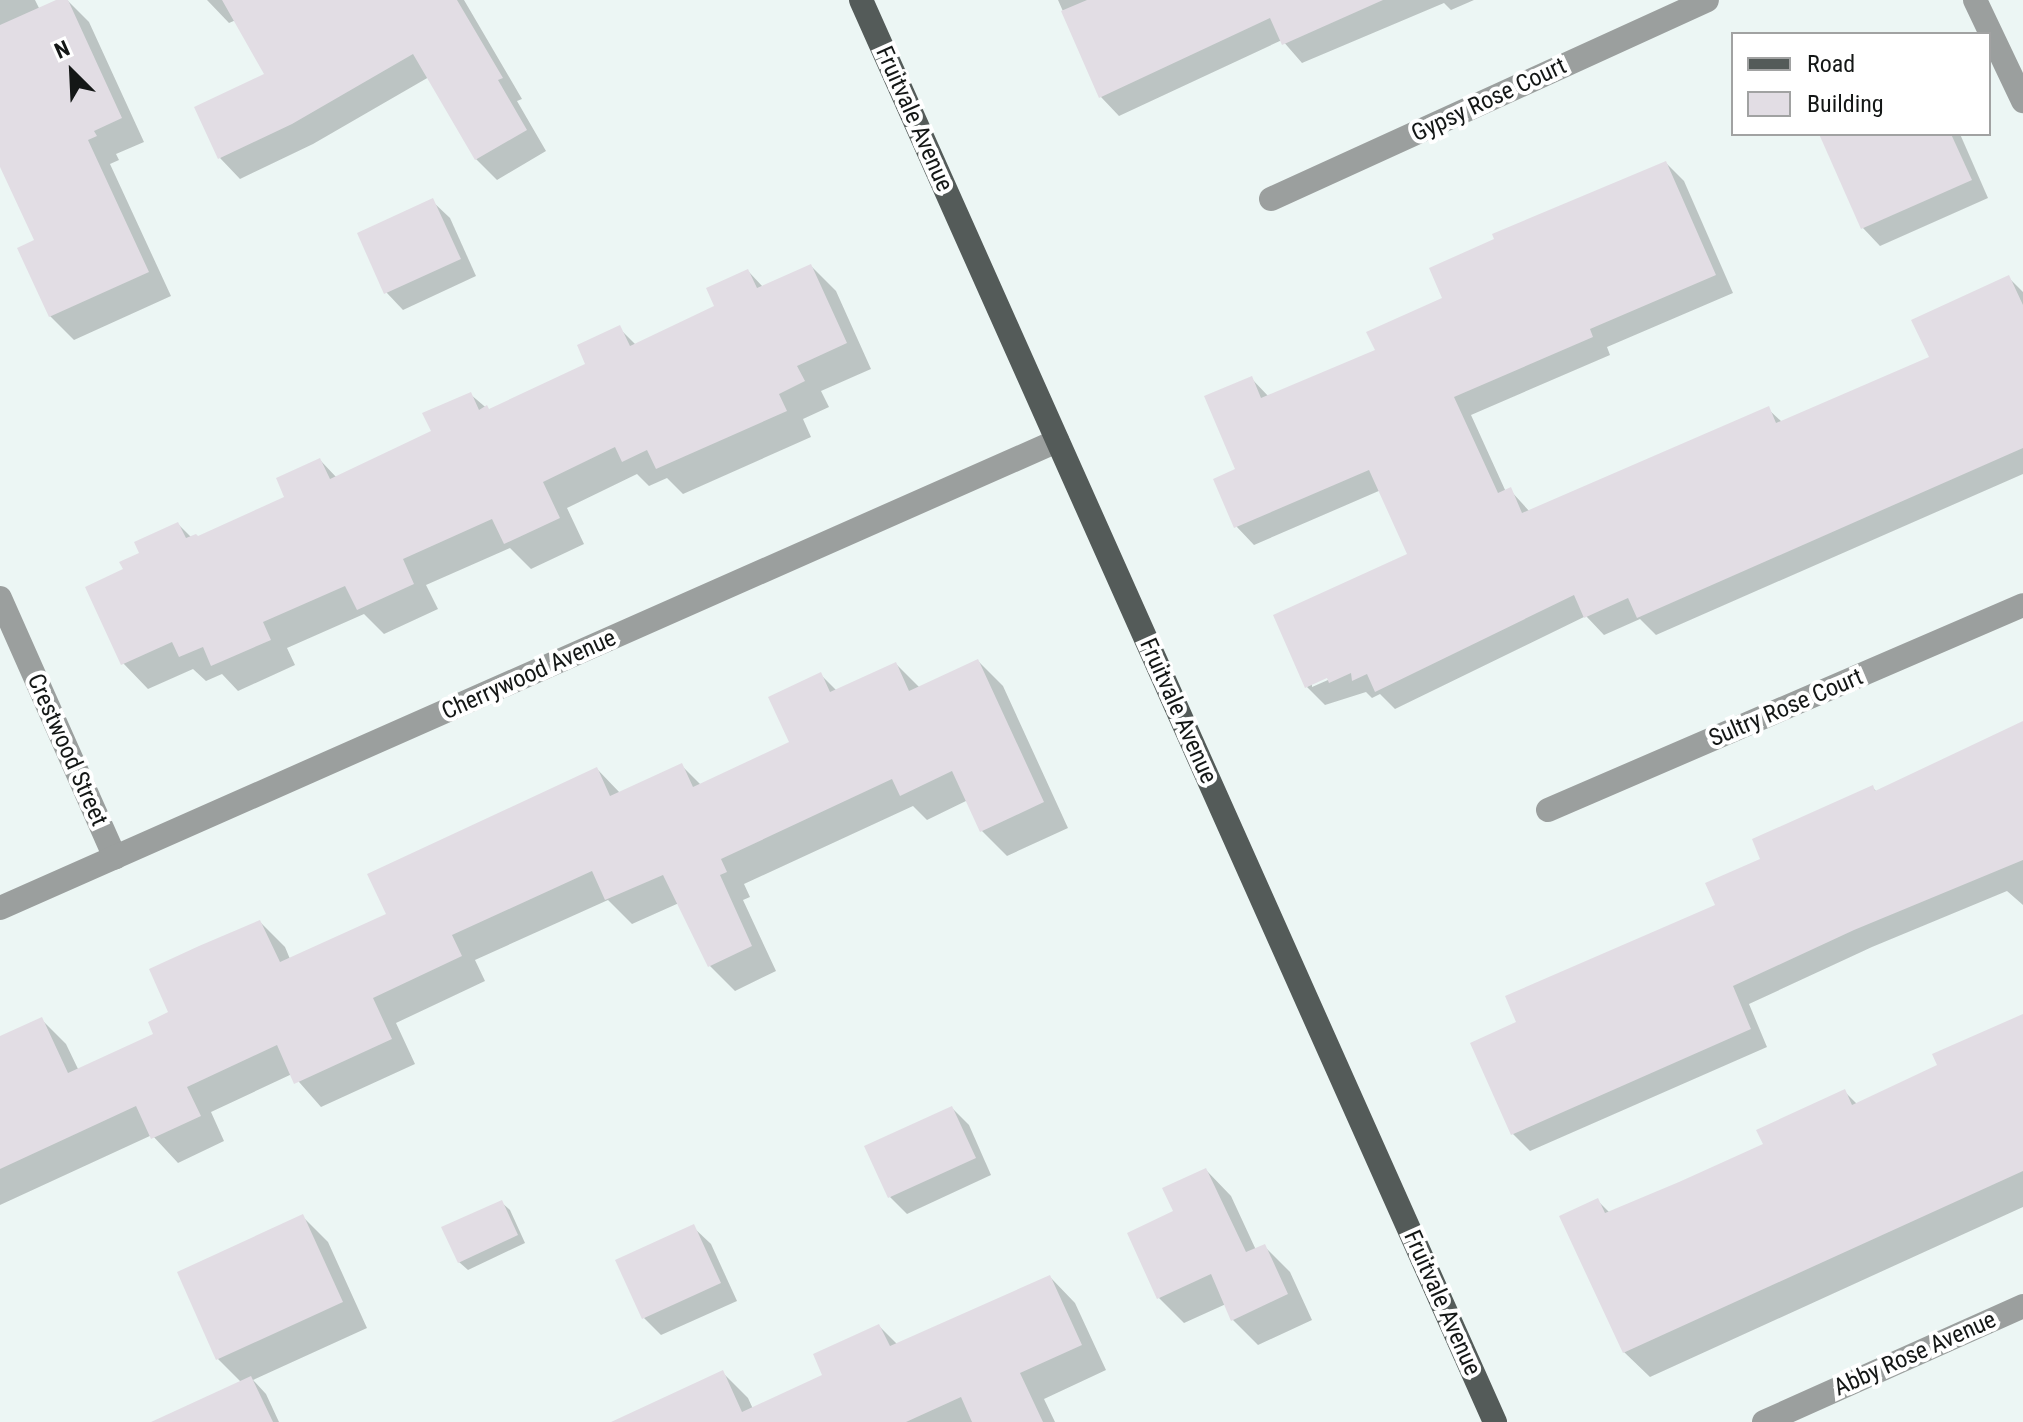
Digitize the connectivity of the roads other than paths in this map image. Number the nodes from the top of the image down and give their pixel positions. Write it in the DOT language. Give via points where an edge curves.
graph roads {
  1 [pos="861,0"];
  2 [pos="1707,0"];
  3 [pos="1975,0"];
  4 [pos="1990,32"];
  5 [pos="1991,34"];
  6 [pos="2023,101"];
  7 [pos="1271,199"];
  8 [pos="1057,441"];
  9 [pos="0,598"];
  10 [pos="2023,605"];
  11 [pos="1548,810"];
  12 [pos="115,858"];
  13 [pos="0,908"];
  14 [pos="2023,1306"];
  15 [pos="1495,1422"];
  16 [pos="1764,1422"];
  1 -- 8 [label="main road, Fruitvale Avenue"];
  2 -- 7 [label="street, Gypsy Rose Court"];
  3 -- 4 [label="street"];
  5 -- 6 [label="street"];
  8 -- 12 [label="street, Cherrywood Avenue"];
  8 -- 15 [label="main road, Fruitvale Avenue"];
  9 -- 12 [label="street, Crestwood Street"];
  10 -- 11 [label="street, Sultry Rose Court"];
  12 -- 13 [label="street, Cherrywood Avenue"];
  14 -- 16 [label="street, Abby Rose Avenue"];
}
